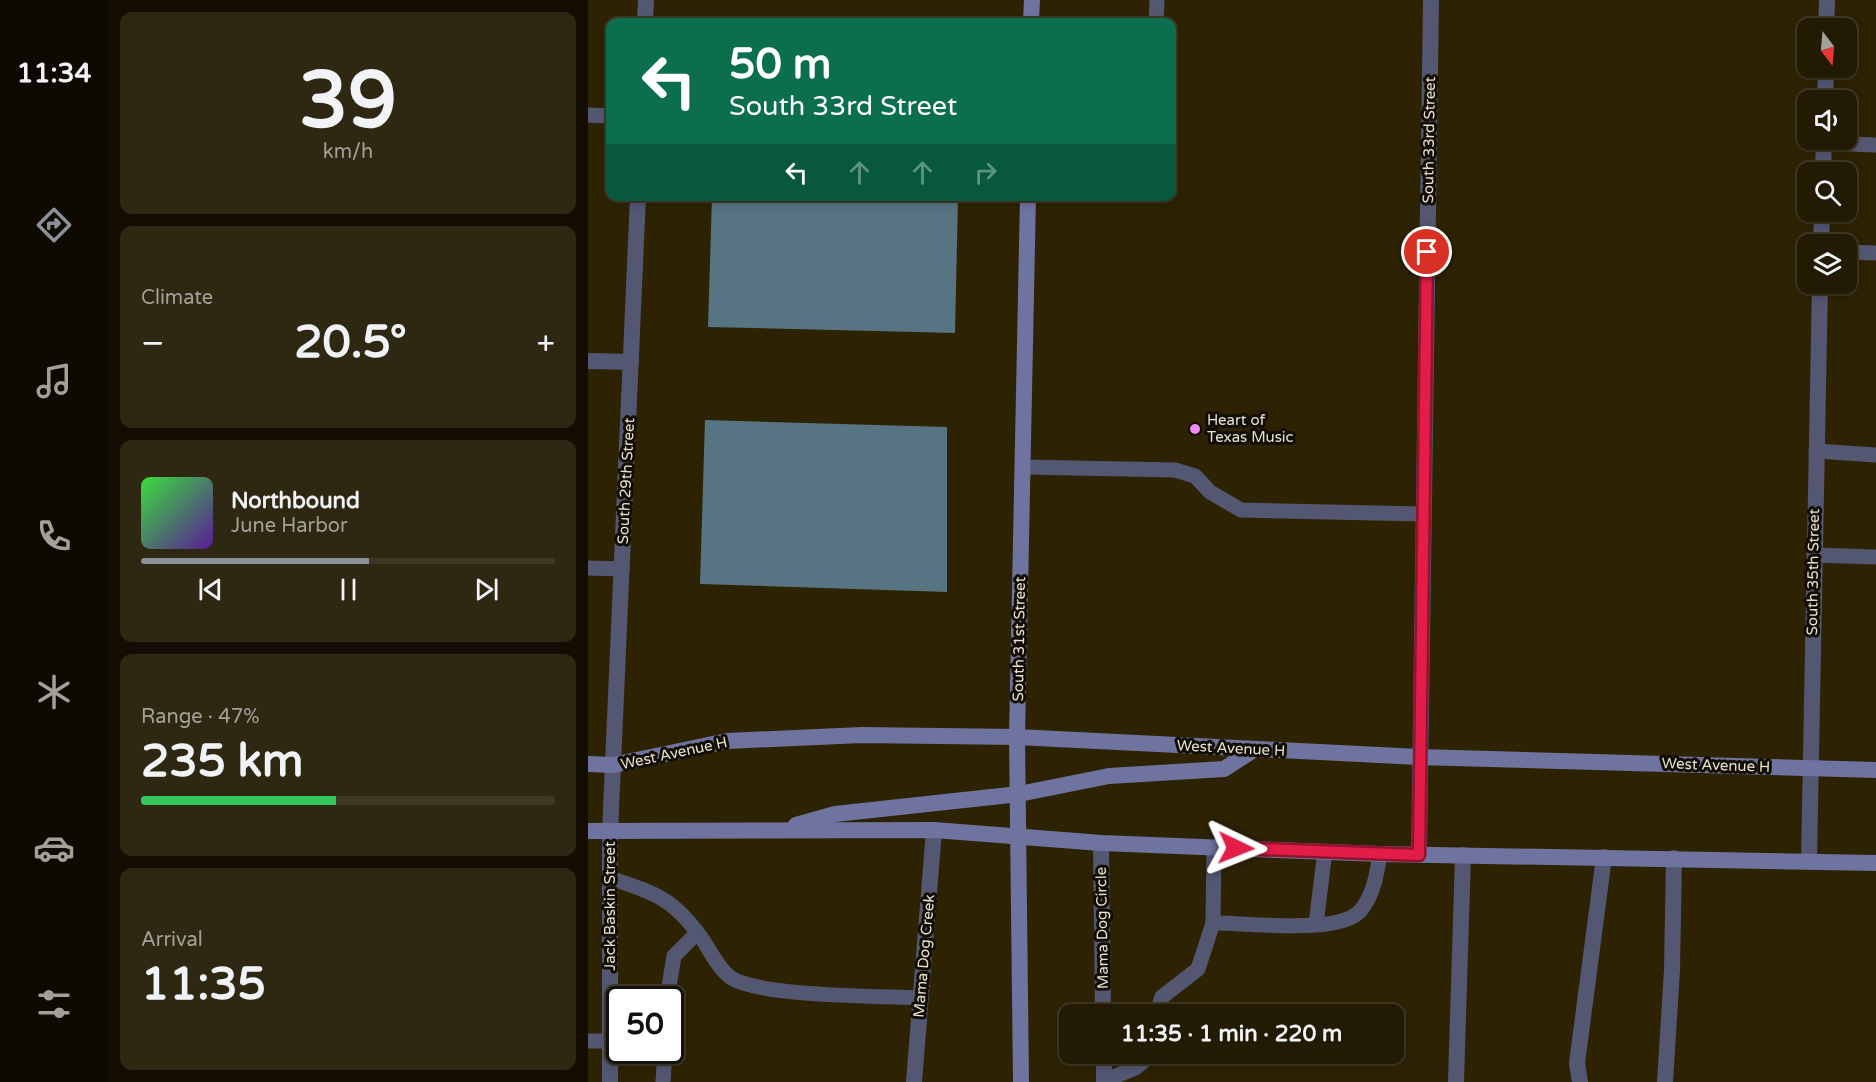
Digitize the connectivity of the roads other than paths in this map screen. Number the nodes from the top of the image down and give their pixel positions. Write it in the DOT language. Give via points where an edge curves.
graph roads {
  1 [pos="646,0"];
  2 [pos="1032,0"];
  3 [pos="1158,0"];
  4 [pos="1431,0"];
  5 [pos="1827,0"];
  6 [pos="645,18"];
  7 [pos="1031,18"];
  8 [pos="1156,18"];
  9 [pos="1827,18"];
  10 [pos="588,115"];
  11 [pos="606,116"];
  12 [pos="1857,144"];
  13 [pos="1876,145"];
  14 [pos="638,201"];
  15 [pos="1028,201"];
  16 [pos="1857,252"];
  17 [pos="1876,253"];
  18 [pos="1820,294"];
  19 [pos="588,361"];
  20 [pos="631,362"];
  21 [pos="1816,451"];
  22 [pos="1876,455"];
  23 [pos="1023,467"];
  24 [pos="1423,514"];
  25 [pos="1814,555"];
  26 [pos="1876,557"];
  27 [pos="588,568"];
  28 [pos="622,569"];
  29 [pos="1017,737"];
  30 [pos="1255,749"];
  31 [pos="1419,757"];
  32 [pos="588,764"];
  33 [pos="613,765"];
  34 [pos="1809,768"];
  35 [pos="1876,770"];
  36 [pos="1019,794"];
  37 [pos="934,830"];
  38 [pos="588,831"];
  39 [pos="775,831"];
  40 [pos="610,832"];
  41 [pos="1020,838"];
  42 [pos="1101,843"];
  43 [pos="1214,847"];
  44 [pos="1325,851"];
  45 [pos="1380,854"];
  46 [pos="1419,855"];
  47 [pos="1463,855"];
  48 [pos="1604,857"];
  49 [pos="1674,858"];
  50 [pos="1809,860"];
  51 [pos="1876,862"];
  52 [pos="610,878"];
  53 [pos="1213,922"];
  54 [pos="1316,924"];
  55 [pos="697,933"];
  56 [pos="610,986"];
  57 [pos="669,986"];
  58 [pos="921,998"];
  59 [pos="1103,1004"];
  60 [pos="1160,1004"];
  61 [pos="588,1041"];
  62 [pos="606,1041"];
  63 [pos="610,1064"];
  64 [pos="664,1064"];
  65 [pos="1104,1064"];
  66 [pos="1140,1064"];
  67 [pos="610,1082"];
  68 [pos="663,1082"];
  69 [pos="914,1082"];
  70 [pos="1021,1082"];
  71 [pos="1104,1082"];
  72 [pos="1456,1082"];
  73 [pos="1580,1082"];
  74 [pos="1665,1082"];
  1 -- 6 [label="street"];
  2 -- 7 [label="main road"];
  3 -- 8 [label="lane"];
  4 -- 24 [label="street, South 33rd Street"];
  5 -- 9 [label="street"];
  10 -- 11 [label="lane"];
  12 -- 13 [label="lane"];
  14 -- 20 [label="street, South 29th Street"];
  15 -- 23 [label="main road, South 31st Street"];
  16 -- 17 [label="lane"];
  18 -- 21 [label="street, South 35th Street"];
  19 -- 20 [label="street"];
  20 -- 28 [label="street, South 29th Street"];
  21 -- 22 [label="lane"];
  21 -- 25 [label="street, South 35th Street"];
  23 -- 24 [label="lane" via="1175,470 1194,476 1210,492 1241,510"];
  23 -- 29 [label="main road, South 31st Street"];
  24 -- 31 [label="street, South 33rd Street"];
  25 -- 26 [label="lane"];
  25 -- 34 [label="street, South 35th Street"];
  27 -- 28 [label="lane"];
  28 -- 33 [label="street, South 29th Street"];
  29 -- 30 [label="main road, West Avenue H"];
  29 -- 33 [label="main road, West Avenue H" via="862,735 727,741"];
  29 -- 36 [label="main road, South 31st Street"];
  30 -- 31 [label="main road, West Avenue H"];
  30 -- 36 [label="main road" via="1224,769 1109,776"];
  31 -- 34 [label="main road, West Avenue H"];
  31 -- 46 [label="street, South 33rd Street"];
  32 -- 33 [label="main road, West Avenue H"];
  33 -- 40 [label="street, Jack Baskin Street"];
  34 -- 35 [label="main road, West Avenue H"];
  34 -- 50 [label="street, South 35th Street"];
  36 -- 39 [label="main road" via="835,814"];
  36 -- 41 [label="main road, South 31st Street"];
  37 -- 39 [label="main road"];
  37 -- 41 [label="main road"];
  37 -- 58 [label="street, Mama Dog Creek"];
  38 -- 40 [label="main road"];
  39 -- 40 [label="main road"];
  40 -- 52 [label="street, Jack Baskin Street"];
  41 -- 42 [label="main road"];
  41 -- 70 [label="main road, South 31st Street"];
  42 -- 43 [label="main road"];
  42 -- 59 [label="street, Mama Dog Circle"];
  43 -- 44 [label="main road"];
  43 -- 53 [label="lane"];
  44 -- 45 [label="main road"];
  44 -- 54 [label="lane"];
  45 -- 46 [label="main road"];
  45 -- 54 [label="lane" via="1374,887 1361,911 1347,921"];
  46 -- 47 [label="main road"];
  47 -- 48 [label="main road"];
  47 -- 72 [label="street"];
  48 -- 49 [label="main road"];
  48 -- 73 [label="street" via="1577,1063"];
  49 -- 50 [label="main road"];
  49 -- 74 [label="street"];
  50 -- 51 [label="main road"];
  52 -- 55 [label="lane" via="654,893 680,910"];
  52 -- 56 [label="street, Jack Baskin Street"];
  53 -- 54 [label="lane"];
  53 -- 60 [label="lane" via="1197,969 1162,997"];
  55 -- 57 [label="lane" via="674,956"];
  55 -- 58 [label="lane" via="728,976 746,985 779,991"];
  58 -- 69 [label="street, Mama Dog Creek"];
  61 -- 62 [label="lane"];
  63 -- 67 [label="street, Jack Baskin Street"];
  64 -- 68 [label="lane"];
  65 -- 71 [label="street"];
  66 -- 71 [label="lane"];
}
